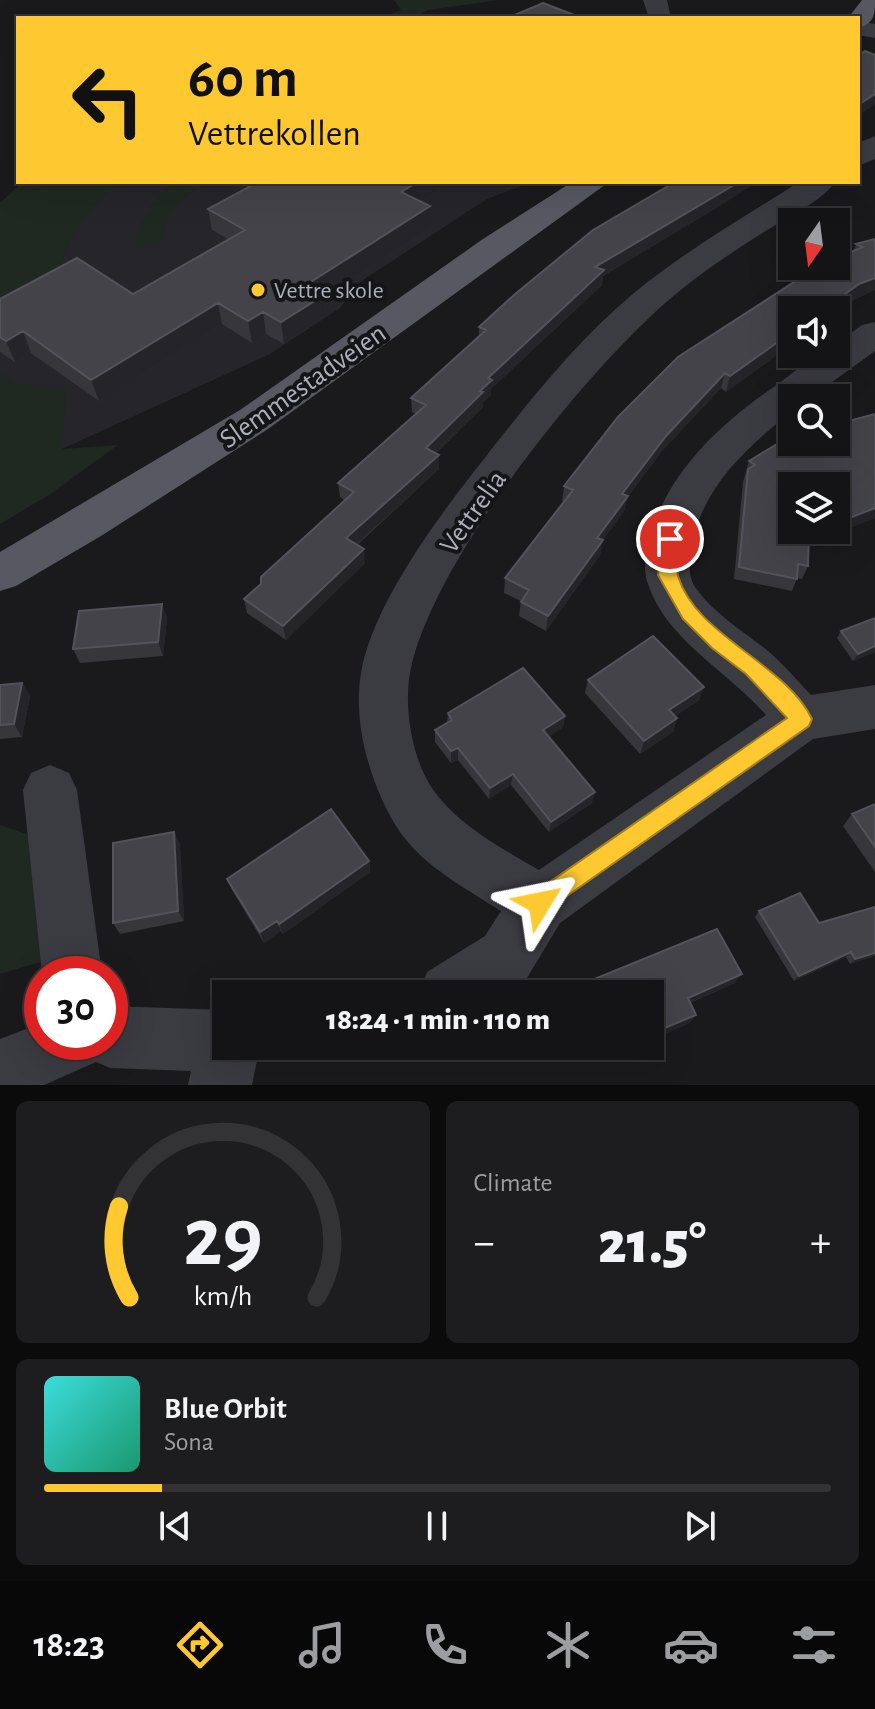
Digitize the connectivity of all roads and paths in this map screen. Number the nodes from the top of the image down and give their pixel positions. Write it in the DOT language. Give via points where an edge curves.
graph roads {
  1 [pos="591,184"];
  2 [pos="817,184"];
  3 [pos="875,333"];
  4 [pos="0,573"];
  5 [pos="875,707"];
  6 [pos="801,719"];
  7 [pos="50,790"];
  8 [pos="540,903"];
  9 [pos="70,956"];
  10 [pos="471,980"];
  11 [pos="128,1038"];
  12 [pos="212,1041"];
  13 [pos="28,1060"];
  14 [pos="226,1060"];
  15 [pos="0,1071"];
  16 [pos="220,1085"];
  1 -- 4 [label="main road, Slemmestadveien" via="217,444"];
  2 -- 8 [label="street, Vettrelia" via="681,273 623,321 512,453 437,560 400,624 386,667 382,716 394,761 421,817 447,841"];
  3 -- 6 [label="street" via="789,393 715,459 681,507 670,539 668,575 690,613"];
  5 -- 6 [label="street"];
  6 -- 8 [label="street"];
  7 -- 9 [label="street"];
  8 -- 10 [label="street" via="506,957"];
  11 -- 12 [label="street"];
  13 -- 15 [label="street"];
  14 -- 16 [label="street"];
}
